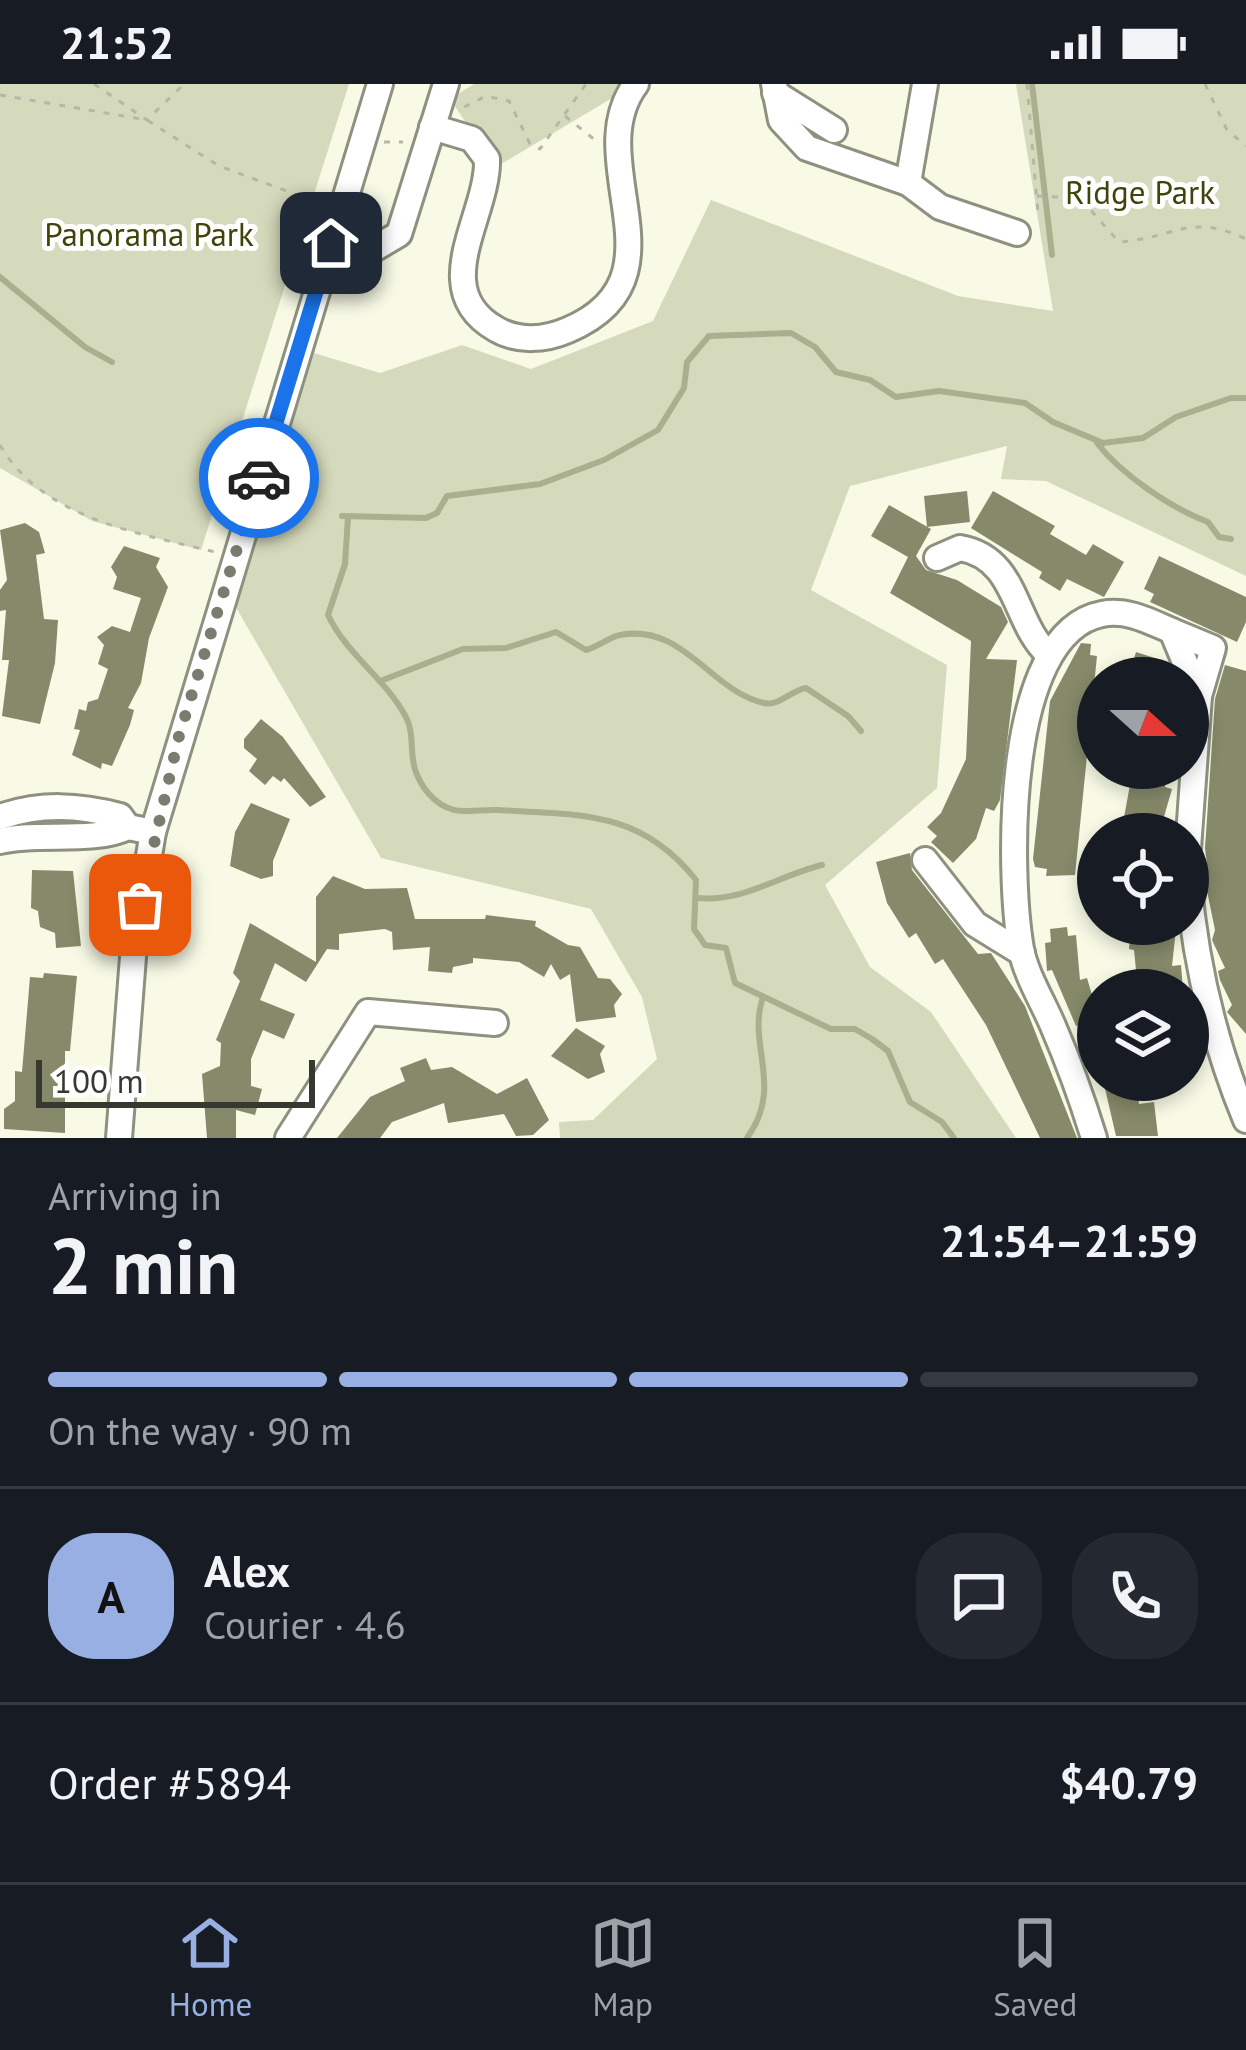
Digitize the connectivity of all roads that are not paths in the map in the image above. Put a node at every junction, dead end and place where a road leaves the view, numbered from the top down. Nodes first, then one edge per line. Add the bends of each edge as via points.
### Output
1 (380, 84) edge
2 (446, 84) edge
3 (636, 84) edge
4 (925, 84) edge
5 (774, 88) edge
6 (834, 130) dead end
7 (424, 134) junction
8 (908, 183) junction
9 (1017, 233) dead end
10 (331, 243) junction
11 (937, 558) dead end
12 (1048, 655) junction
13 (1190, 813) edge
14 (0, 817) edge
15 (141, 830) junction
16 (0, 841) edge
17 (925, 860) dead end
18 (1195, 945) edge
19 (1022, 953) junction
20 (495, 1023) dead end
21 (1246, 1120) edge
22 (119, 1138) edge
23 (288, 1138) edge
24 (1094, 1138) edge

1 - 10 street
2 - 7 street
3 - 7 street via 621,110 617,144 631,239 623,275 604,306 558,334 522,338 483,320 465,288 463,262 487,174 485,153 468,136
4 - 8 street
5 - 6 street
5 - 8 street via 781,120 807,148
7 - 10 street via 394,240 372,250
8 - 9 street via 940,207
10 - 15 street
11 - 12 street via 960,548 992,563
12 - 13 street via 1077,625 1105,614 1172,631 1198,697
12 - 19 street via 1036,683 1012,829
14 - 15 street via 74,806 120,816
15 - 16 street
15 - 22 street
17 - 19 street via 975,924
18 - 21 street via 1222,1062
19 - 24 street
20 - 23 street via 368,1012

